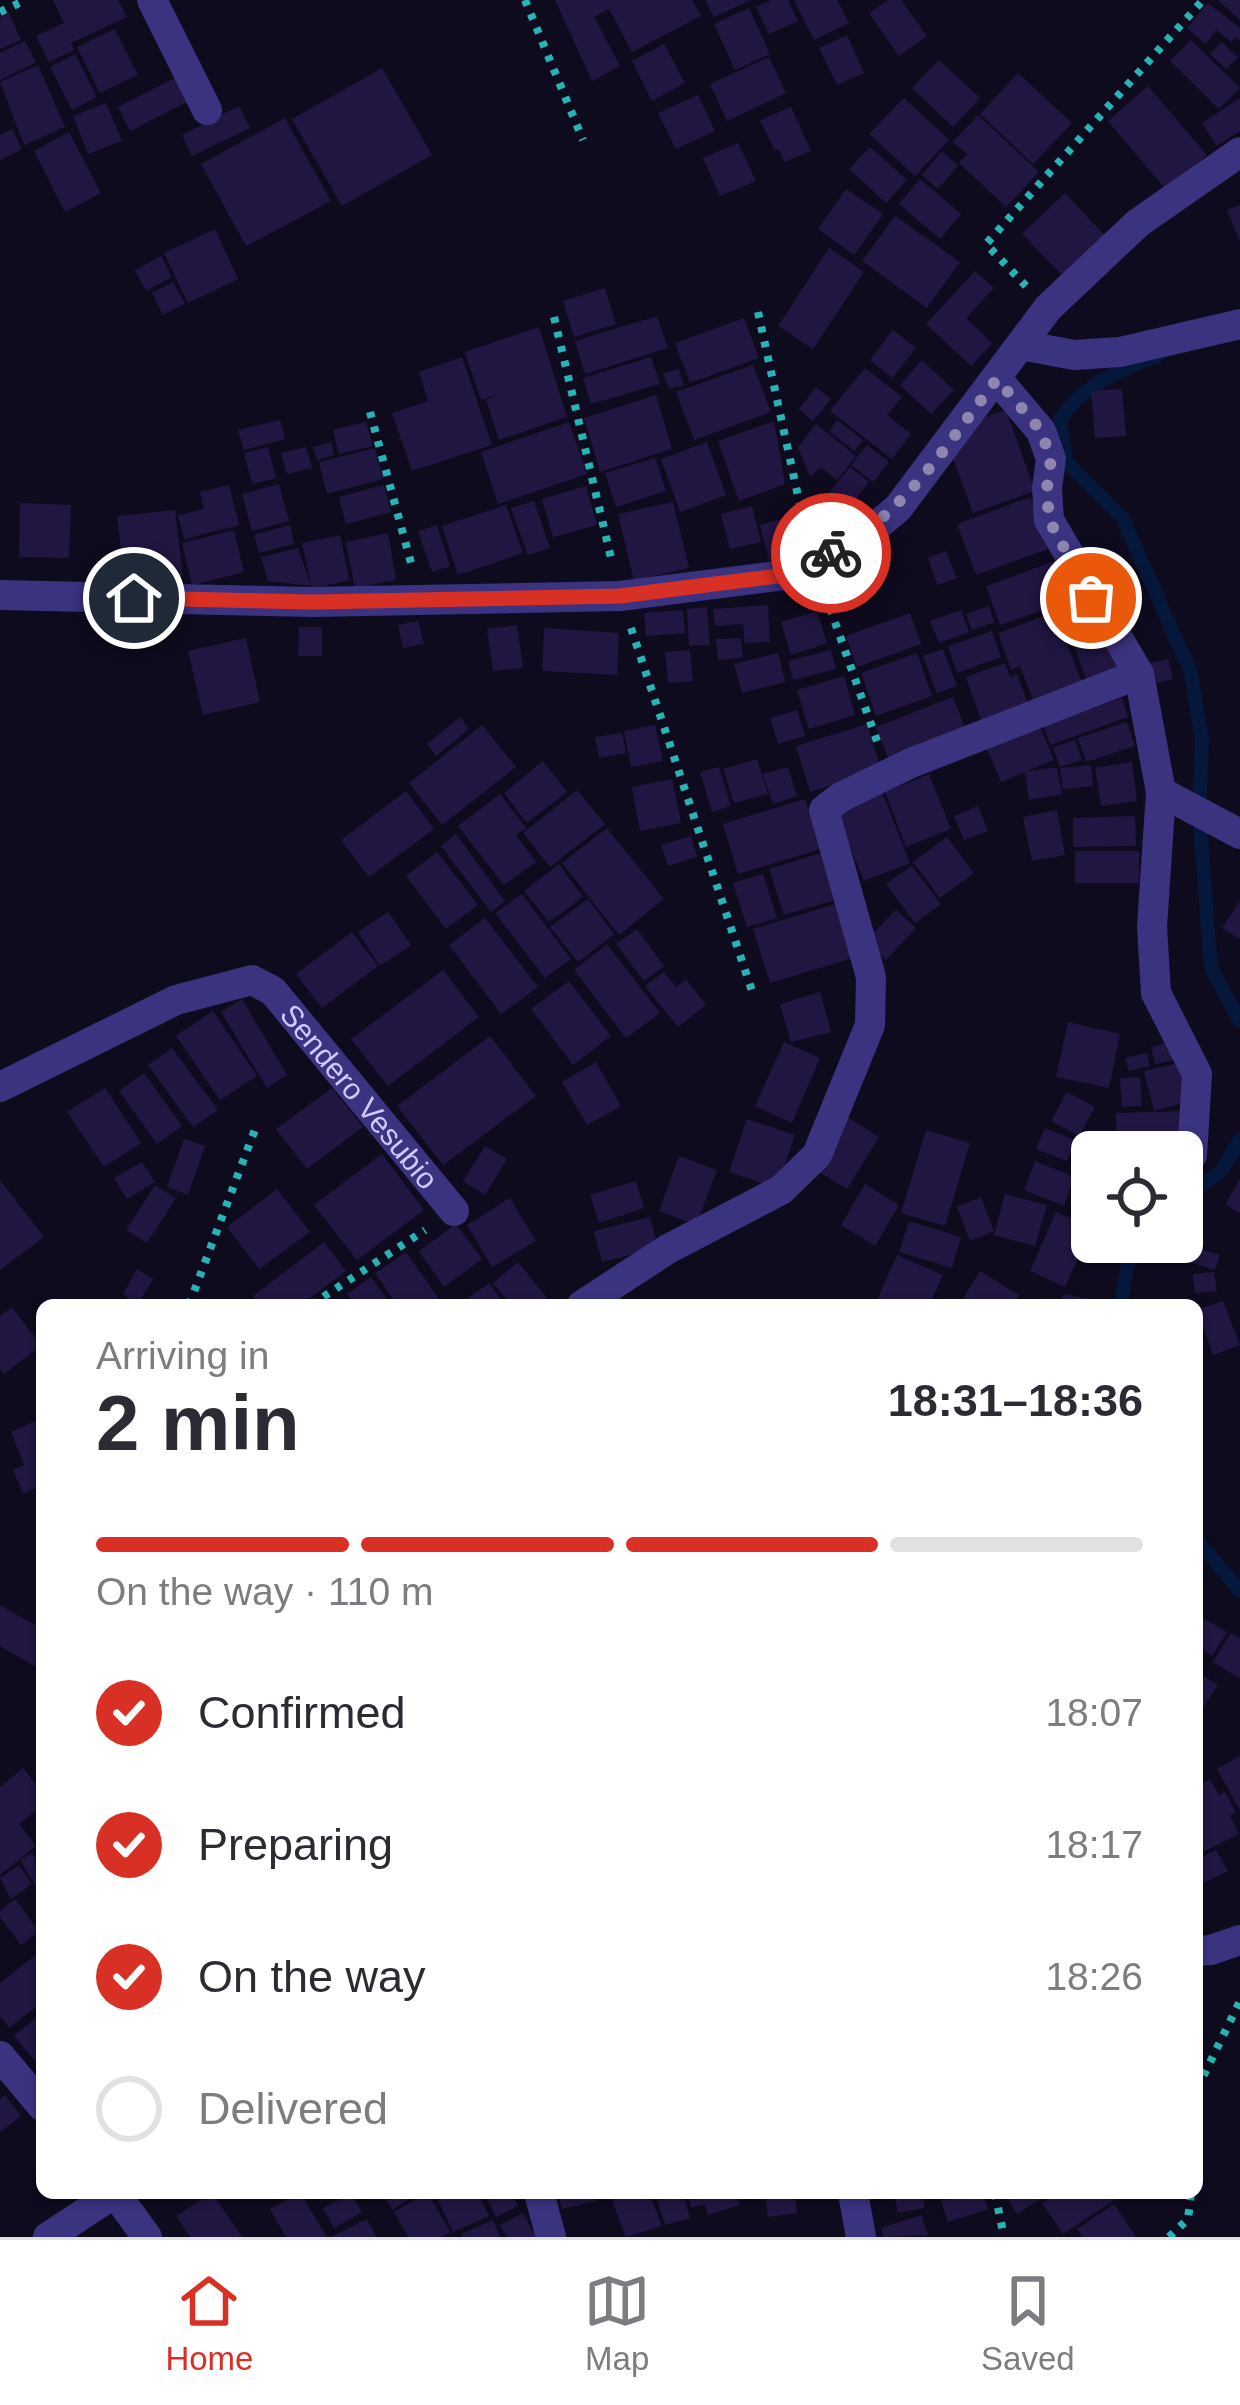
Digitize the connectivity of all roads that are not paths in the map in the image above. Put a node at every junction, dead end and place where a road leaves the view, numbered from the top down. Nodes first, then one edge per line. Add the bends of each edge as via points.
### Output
1 (152, 0) edge
2 (207, 110) dead end
3 (1240, 152) edge
4 (1240, 324) edge
5 (1022, 345) junction
6 (997, 379) junction
7 (0, 595) edge
8 (1139, 674) junction
9 (1161, 792) junction
10 (1240, 834) edge
11 (0, 1087) edge
12 (1193, 1131) edge
13 (454, 1211) road end
14 (591, 1299) edge
15 (1240, 1940) edge
16 (1203, 1951) edge
17 (0, 2056) edge
18 (36, 2099) edge
19 (106, 2199) edge
20 (119, 2199) edge
21 (540, 2199) edge
22 (854, 2199) edge
23 (48, 2237) edge
24 (147, 2237) edge
25 (551, 2237) edge
26 (861, 2237) edge

1 - 2 street
3 - 5 street via 1138,224 1048,308
4 - 5 street via 1120,352 1074,355
5 - 6 street
6 - 7 street via 898,508 793,574 620,596 313,602
6 - 8 street via 1041,431 1051,459 1049,520
8 - 9 street
8 - 14 street via 911,764 824,810 871,977 871,1024 817,1155 781,1190
9 - 10 street
9 - 12 street via 1151,927 1156,993 1197,1074
11 - 13 street, Sendero Vesubio via 176,1000 252,980 273,991
15 - 16 street
17 - 18 street
19 - 23 street
20 - 24 street
21 - 25 street
22 - 26 street

